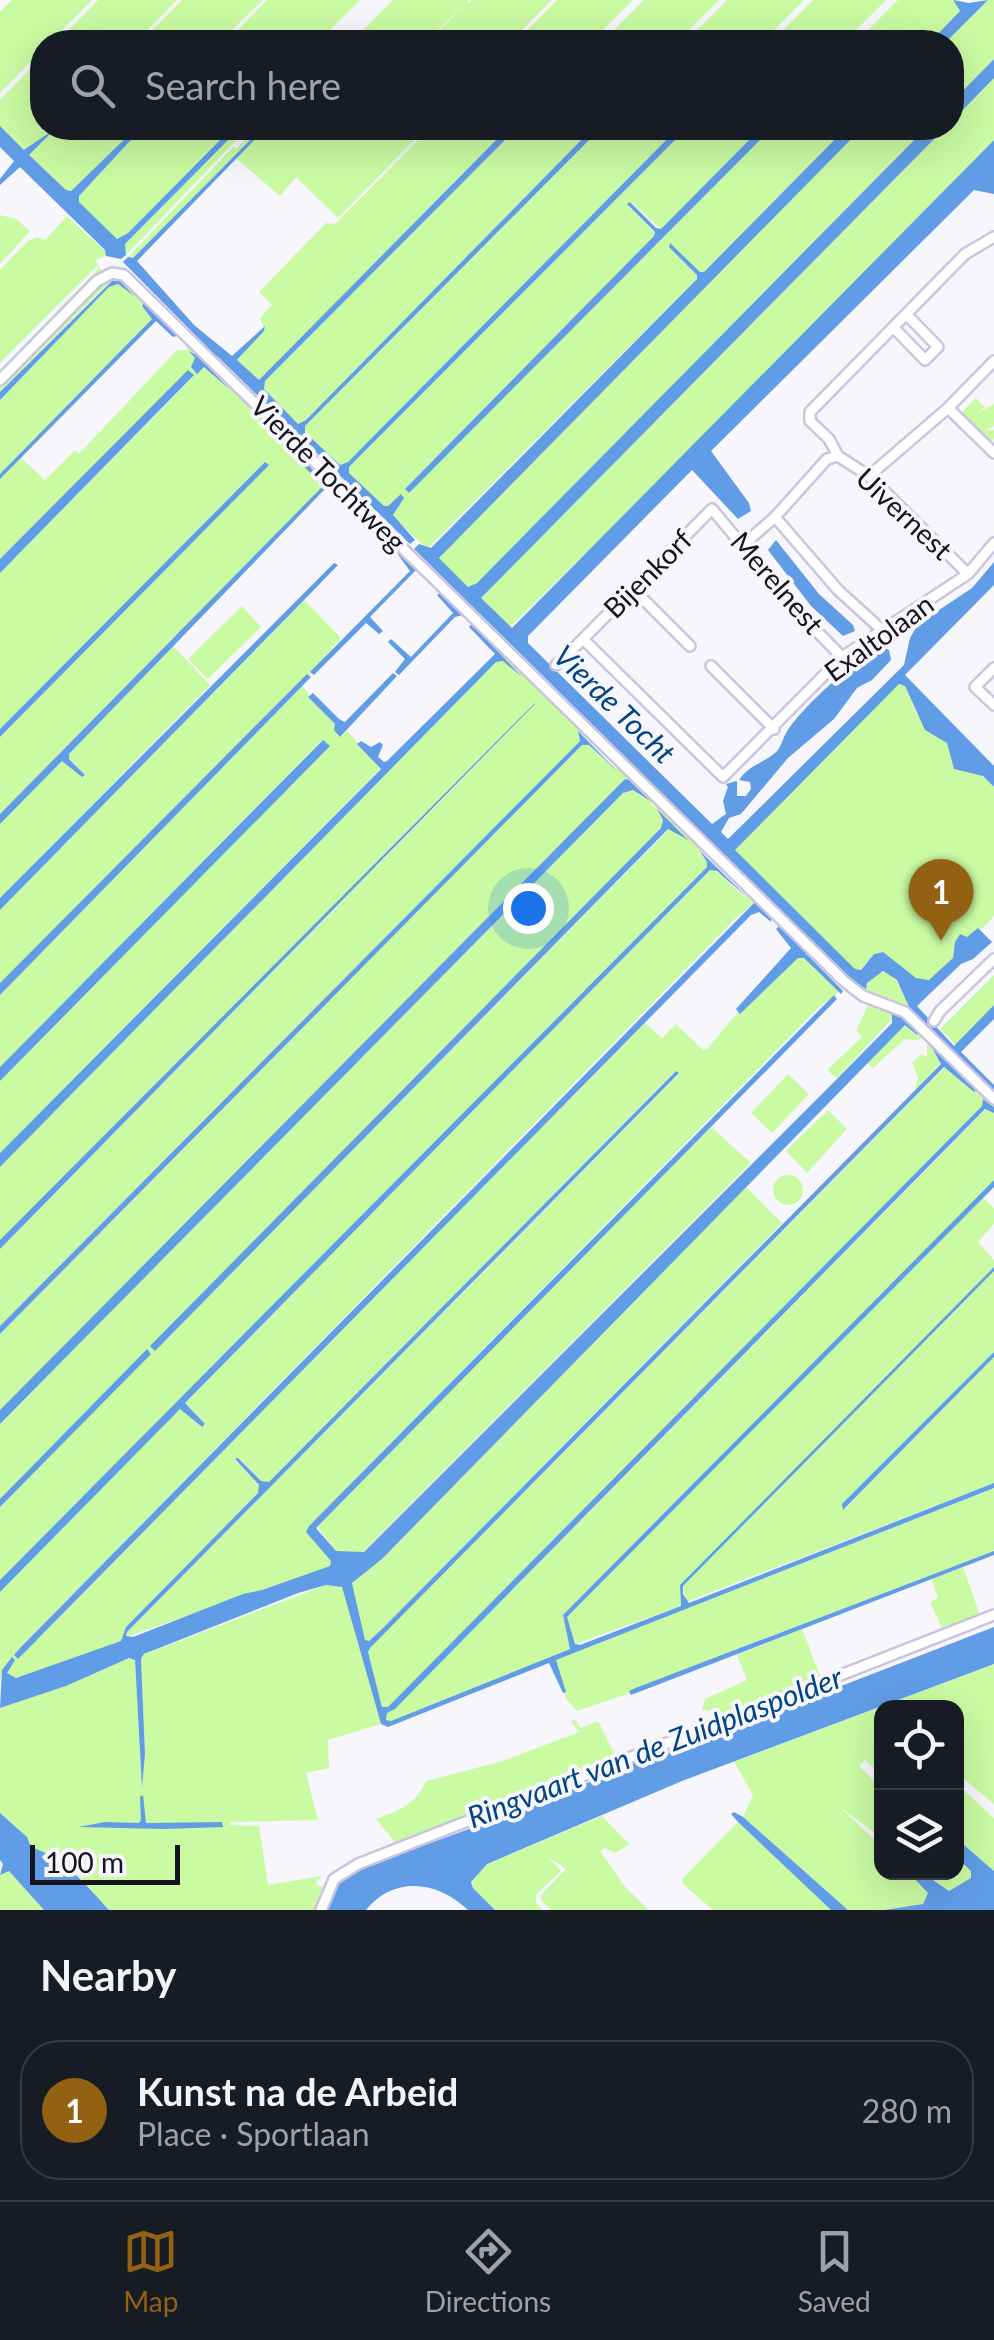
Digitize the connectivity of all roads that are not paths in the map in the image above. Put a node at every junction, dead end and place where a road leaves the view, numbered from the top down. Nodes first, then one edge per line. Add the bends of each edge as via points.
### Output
1 (994, 237) edge
2 (907, 315) junction
3 (894, 328) junction
4 (992, 368) edge
5 (0, 380) edge
6 (948, 408) junction
7 (994, 453) edge
8 (838, 456) junction
9 (869, 476) junction
10 (712, 508) joint
11 (775, 517) junction
12 (994, 544) edge
13 (743, 545) junction
14 (968, 574) junction
15 (633, 588) junction
16 (883, 630) junction
17 (583, 640) junction
18 (690, 646) dead end
19 (842, 657) junction
20 (556, 665) dead end
21 (711, 666) dead end
22 (994, 668) edge
23 (994, 705) edge
24 (774, 729) junction
25 (723, 777) joint
26 (994, 959) edge
27 (934, 1021) dead end
28 (994, 1099) edge
29 (994, 1615) edge
30 (321, 1908) edge

1 - 2 street via 965,254
2 - 3 street
2 - 3 street via 938,347 924,360
3 - 8 street via 810,412
4 - 6 street
5 - 28 street, Vierde Tochtweg via 97,281 112,273 130,280 848,985 906,1012
6 - 7 street
6 - 9 street
8 - 9 street, Uivernest
8 - 11 street via 827,459
9 - 14 street, Uivernest
10 - 13 street, Merelnest
10 - 15 street, Bijenkorf
11 - 13 street
11 - 16 street
12 - 14 street, Exaltolaan
13 - 19 street, Merelnest
14 - 16 street, Exaltolaan
15 - 17 street, Bijenkorf
15 - 18 street
16 - 19 street, Exaltolaan
17 - 20 street, Bijenkorf
17 - 25 street, Bijenkorf
19 - 24 street, Exaltolaan
21 - 24 street
22 - 23 street via 975,687
24 - 25 street, Exaltolaan
26 - 27 street
29 - 30 street via 358,1864 334,1879

